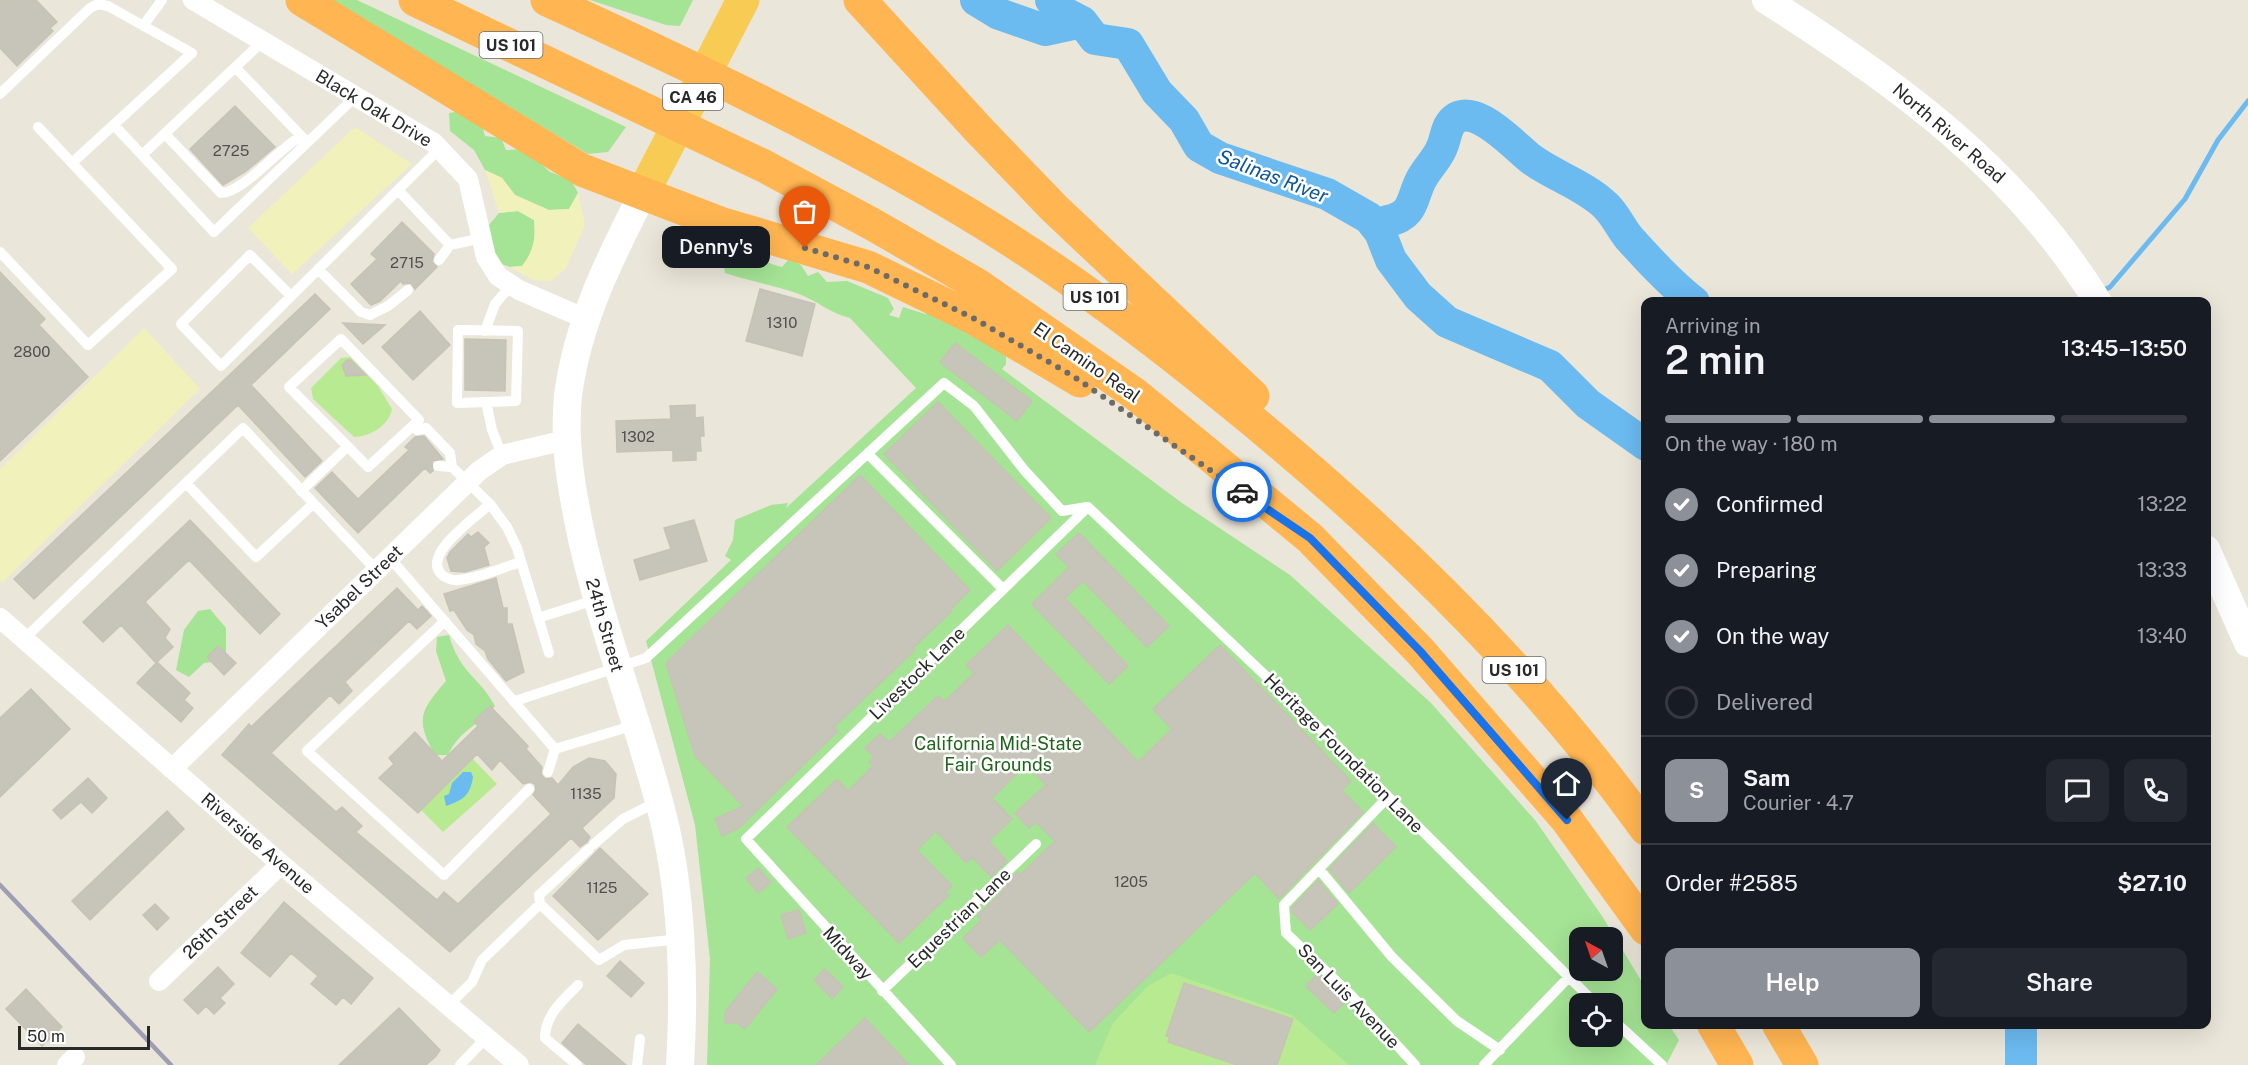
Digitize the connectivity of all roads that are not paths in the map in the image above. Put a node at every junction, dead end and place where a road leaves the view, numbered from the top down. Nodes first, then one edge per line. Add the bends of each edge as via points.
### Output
1 (162, 0) edge
2 (193, 0) edge
3 (302, 0) edge
4 (415, 0) edge
5 (547, 0) edge
6 (743, 0) edge
7 (860, 0) edge
8 (1766, 0) edge
9 (94, 2) edge
10 (143, 26) junction
11 (263, 41) junction
12 (235, 67) junction
13 (0, 94) edge
14 (356, 96) junction
15 (114, 125) junction
16 (38, 127) dead end
17 (165, 134) junction
18 (304, 139) junction
19 (440, 148) junction
20 (142, 155) junction
21 (72, 163) junction
22 (398, 190) junction
23 (643, 193) junction
24 (482, 238) junction
25 (450, 245) junction
26 (0, 252) edge
27 (439, 260) dead end
28 (318, 269) junction
29 (511, 285) junction
30 (408, 290) dead end
31 (291, 296) junction
32 (2095, 297) edge
33 (586, 319) junction
34 (483, 333) junction
35 (482, 398) junction
36 (415, 432) junction
37 (566, 441) junction
38 (347, 447) junction
39 (868, 454) junction
40 (502, 455) junction
41 (438, 466) dead end
42 (452, 467) junction
43 (186, 483) junction
44 (467, 483) junction
45 (301, 491) junction
46 (313, 504) junction
47 (490, 504) junction
48 (1088, 507) junction
49 (1371, 522) junction
50 (1310, 538) junction
51 (2211, 560) edge
52 (521, 562) junction
53 (383, 564) junction
54 (1003, 589) junction
55 (596, 599) junction
56 (0, 618) edge
57 (538, 618) junction
58 (445, 621) junction
59 (24, 639) junction
60 (2248, 643) edge
61 (549, 652) dead end
62 (617, 669) junction
63 (515, 701) junction
64 (635, 725) junction
65 (555, 749) junction
66 (172, 769) junction
67 (548, 772) dead end
68 (529, 789) dead end
69 (1388, 797) junction
70 (659, 801) junction
71 (1641, 824) edge
72 (746, 839) joint
73 (1036, 844) dead end
74 (281, 864) junction
75 (1319, 869) junction
76 (540, 904) junction
77 (1641, 922) edge
78 (680, 939) junction
79 (1569, 978) joint
80 (159, 981) dead end
81 (1572, 981) edge
82 (578, 985) dead end
83 (882, 991) junction
84 (1585, 993) edge
85 (449, 1005) junction
86 (1623, 1029) edge
87 (1716, 1029) edge
88 (1781, 1029) edge
89 (487, 1037) junction
90 (640, 1039) dead end
91 (1500, 1050) junction
92 (460, 1065) edge
93 (519, 1065) edge
94 (577, 1065) edge
95 (637, 1065) edge
96 (680, 1065) edge
97 (951, 1065) edge
98 (1415, 1065) edge
99 (1484, 1065) edge
100 (1662, 1065) edge
101 (1737, 1065) edge
102 (1802, 1065) edge

1 - 10 lane
2 - 11 street, Black Oak Drive
3 - 23 highway via 582,170
4 - 50 highway, El Camino Real / US 101 via 764,166 978,285 1135,394
5 - 49 highway, US 101 via 789,114 966,212 1070,279 1169,352 1305,462
6 - 23 highway, CA 46
7 - 49 highway via 1054,208 1277,419
8 - 32 main road, North River Road via 1907,95 1963,141 2015,191 2071,258
9 - 10 lane
9 - 13 lane
10 - 15 lane via 192,53
11 - 12 lane
11 - 14 street, Black Oak Drive
12 - 17 lane
12 - 18 lane
14 - 18 lane
14 - 19 street, Black Oak Drive
15 - 20 lane
15 - 21 lane
16 - 21 lane
17 - 18 lane via 221,193 241,187 273,155
17 - 20 lane
18 - 20 lane via 214,232
19 - 22 lane
19 - 24 street, Black Oak Drive via 468,179
21 - 26 lane via 172,269 88,345
22 - 25 lane
22 - 28 lane
23 - 33 main road, 24th Street via 606,265
23 - 50 highway via 720,223 868,267 975,319 1073,376
24 - 25 lane
24 - 29 street, Black Oak Drive via 486,257 498,276
25 - 27 lane
28 - 30 lane via 361,312 370,315
28 - 31 lane
29 - 33 street, Black Oak Drive
29 - 34 lane via 495,304
31 - 31 lane via 250,255 181,324 221,366
33 - 37 main road, 24th Street via 568,396
34 - 35 lane via 458,330 457,403
34 - 35 lane via 518,331 516,401
35 - 40 lane
36 - 38 lane via 368,468
36 - 38 lane via 419,420 341,339 289,387
36 - 42 lane via 426,428 450,453
37 - 40 street, Ysabel Street
37 - 55 main road, 24th Street via 576,510
38 - 45 lane
39 - 48 lane via 944,383 974,406 1062,511
39 - 54 lane
39 - 62 lane via 646,658
40 - 44 street, Ysabel Street
41 - 42 lane
42 - 44 lane
43 - 45 lane via 243,428
43 - 46 lane via 256,558
43 - 59 lane
44 - 47 lane
44 - 53 street, Ysabel Street
45 - 46 lane
46 - 53 lane
47 - 52 lane via 507,527
47 - 52 lane via 440,550 438,570 442,576 457,581
48 - 54 lane, Livestock Lane
48 - 69 lane, Heritage Foundation Lane
49 - 71 highway, US 101 via 1548,707
50 - 77 highway, El Camino Real / US 101 via 1488,727 1567,820
51 - 60 main road
52 - 57 lane
53 - 58 lane
53 - 66 street, Ysabel Street
54 - 72 lane, Livestock Lane
55 - 57 lane
55 - 62 main road, 24th Street
56 - 59 street, Riverside Avenue
57 - 61 lane
58 - 63 lane
58 - 68 lane via 307,751 444,875
59 - 66 street, Riverside Avenue
62 - 63 lane
62 - 64 main road, 24th Street
63 - 65 lane
64 - 65 lane
64 - 70 main road, 24th Street
65 - 67 lane
66 - 74 street, Riverside Avenue
69 - 75 lane, San Luis Avenue
69 - 79 lane, Heritage Foundation Lane
70 - 76 lane via 623,819 591,846 539,895
70 - 78 main road, 24th Street via 669,846
72 - 83 lane, Midway
73 - 83 lane, Equestrian Lane
74 - 80 street, 26th Street
74 - 85 street, Riverside Avenue
75 - 91 lane via 1392,957 1457,1021
75 - 98 lane, San Luis Avenue via 1284,905 1286,933 1350,994
76 - 78 lane via 599,960 624,945
76 - 85 lane via 482,960 472,982
78 - 96 main road, 24th Street
79 - 91 lane
81 - 84 lane, Heritage Foundation Lane
82 - 94 lane via 545,1026 545,1038
83 - 97 lane, Midway
85 - 89 street, Riverside Avenue
86 - 100 lane
87 - 101 highway
88 - 102 highway
89 - 92 lane
89 - 93 street, Riverside Avenue
90 - 95 lane
91 - 99 lane

